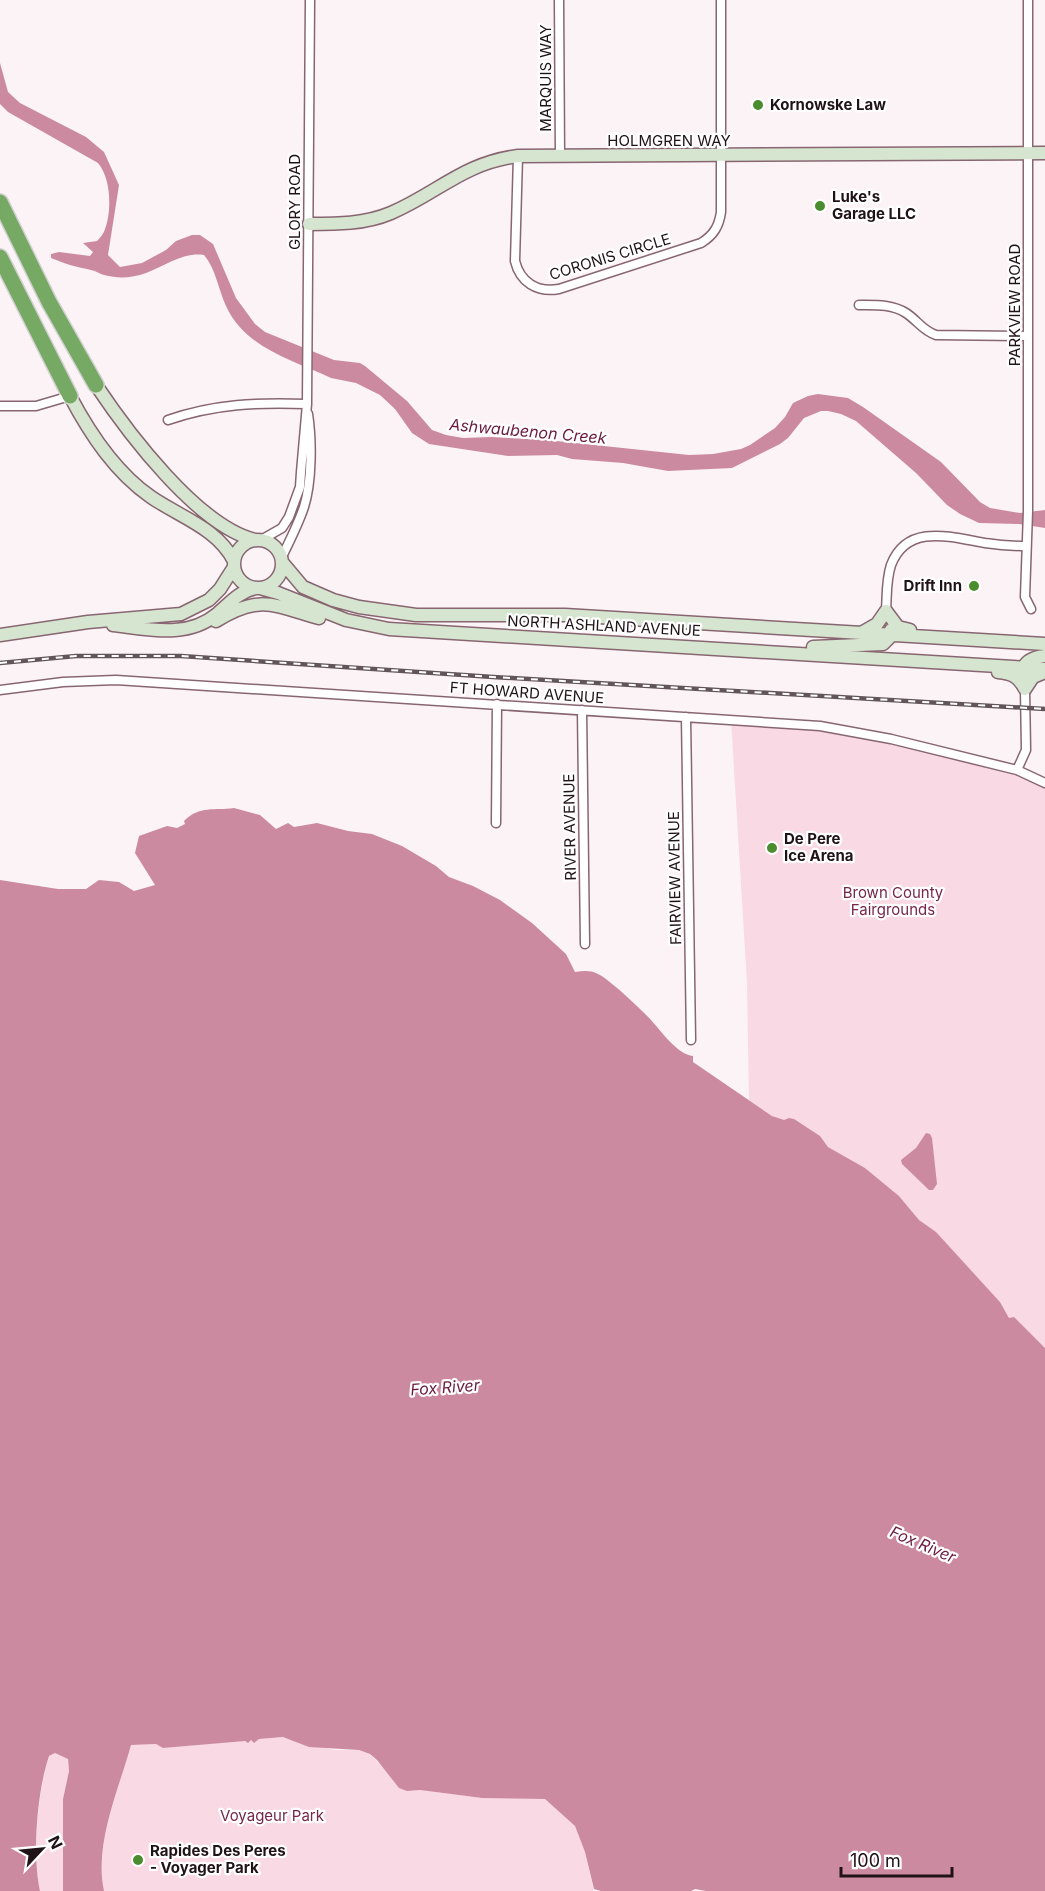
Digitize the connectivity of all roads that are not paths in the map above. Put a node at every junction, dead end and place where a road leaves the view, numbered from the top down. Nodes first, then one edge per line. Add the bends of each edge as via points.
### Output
1 (310, 0) edge
2 (560, 0) edge
3 (721, 0) edge
4 (1028, 0) edge
5 (1028, 152) junction
6 (1045, 153) edge
7 (518, 156) junction
8 (560, 156) junction
9 (721, 156) junction
10 (0, 202) edge
11 (309, 224) junction
12 (0, 257) edge
13 (859, 305) dead end
14 (1028, 336) junction
15 (96, 385) joint
16 (70, 396) junction
17 (307, 404) junction
18 (0, 406) edge
19 (168, 420) dead end
20 (258, 540) junction
21 (1026, 546) junction
22 (282, 560) junction
23 (234, 564) junction
24 (258, 588) junction
25 (1031, 609) dead end
26 (888, 615) junction
27 (346, 620) junction
28 (88, 622) junction
29 (192, 628) junction
30 (863, 632) junction
31 (891, 634) junction
32 (0, 635) edge
33 (1045, 638) edge
34 (1045, 644) edge
35 (773, 652) junction
36 (1045, 656) edge
37 (846, 657) junction
38 (1023, 668) junction
39 (1045, 671) edge
40 (1023, 685) junction
41 (0, 690) edge
42 (497, 704) junction
43 (582, 710) junction
44 (686, 717) junction
45 (1017, 770) junction
46 (1045, 783) edge
47 (495, 823) dead end
48 (585, 944) dead end
49 (691, 1040) dead end

1 - 11 street, GLORY ROAD
2 - 8 street, MARQUIS WAY
3 - 9 street, CORONIS CIRCLE
4 - 5 street, PARKVIEW ROAD
5 - 6 main road, HOLMGREN WAY
5 - 9 main road, HOLMGREN WAY
5 - 14 street, PARKVIEW ROAD
7 - 8 main road, HOLMGREN WAY
7 - 9 street, CORONIS CIRCLE via 515,261 520,275 529,284 552,291 708,239 720,219
7 - 11 main road, HOLMGREN WAY via 468,169 404,207 377,218 344,224
8 - 9 main road, HOLMGREN WAY
10 - 15 highway via 54,313
11 - 17 street, GLORY ROAD
12 - 16 highway
13 - 14 street via 897,308 936,335
14 - 21 street, PARKVIEW ROAD
15 - 20 main road via 131,435 177,485 216,520 240,536
16 - 18 street via 36,406
16 - 23 main road via 96,441 121,471 150,496 215,536
17 - 19 street via 264,402 196,410
17 - 20 street, GLORY ROAD via 300,487 282,528
17 - 22 street, GLORY ROAD via 307,496
20 - 22 main road via 273,545
20 - 23 main road via 241,547
21 - 25 street, PARKVIEW ROAD via 1025,597
21 - 26 street via 940,535 918,538 902,549 891,565
22 - 24 main road via 279,577
22 - 30 main road, NORTH ASHLAND AVENUE via 303,586 316,594 386,612 565,615
23 - 24 main road via 241,581
23 - 28 main road via 209,600 181,614
24 - 27 main road
24 - 29 main road via 241,593 217,614
26 - 30 main road
26 - 31 main road
26 - 33 main road via 905,630
27 - 29 main road, NORTH ASHLAND AVENUE via 335,622 291,608 258,604 199,629
27 - 35 main road, NORTH ASHLAND AVENUE via 406,630
28 - 29 main road via 167,630
28 - 32 main road
30 - 31 main road, NORTH ASHLAND AVENUE
31 - 34 main road, NORTH ASHLAND AVENUE
31 - 35 main road via 887,642 874,646
35 - 37 main road, NORTH ASHLAND AVENUE
36 - 38 main road via 1031,659
37 - 38 main road, NORTH ASHLAND AVENUE
37 - 40 main road via 849,663 1004,672
38 - 39 main road, NORTH ASHLAND AVENUE
38 - 40 main road
39 - 40 main road
40 - 45 street via 1026,750
41 - 42 street, FT HOWARD AVENUE via 63,681 116,680
42 - 43 street, FT HOWARD AVENUE
42 - 47 street
43 - 44 street, FT HOWARD AVENUE
43 - 48 street, RIVER AVENUE
44 - 45 street, FT HOWARD AVENUE via 820,726
44 - 49 street, FAIRVIEW AVENUE
45 - 46 street, FT HOWARD AVENUE

